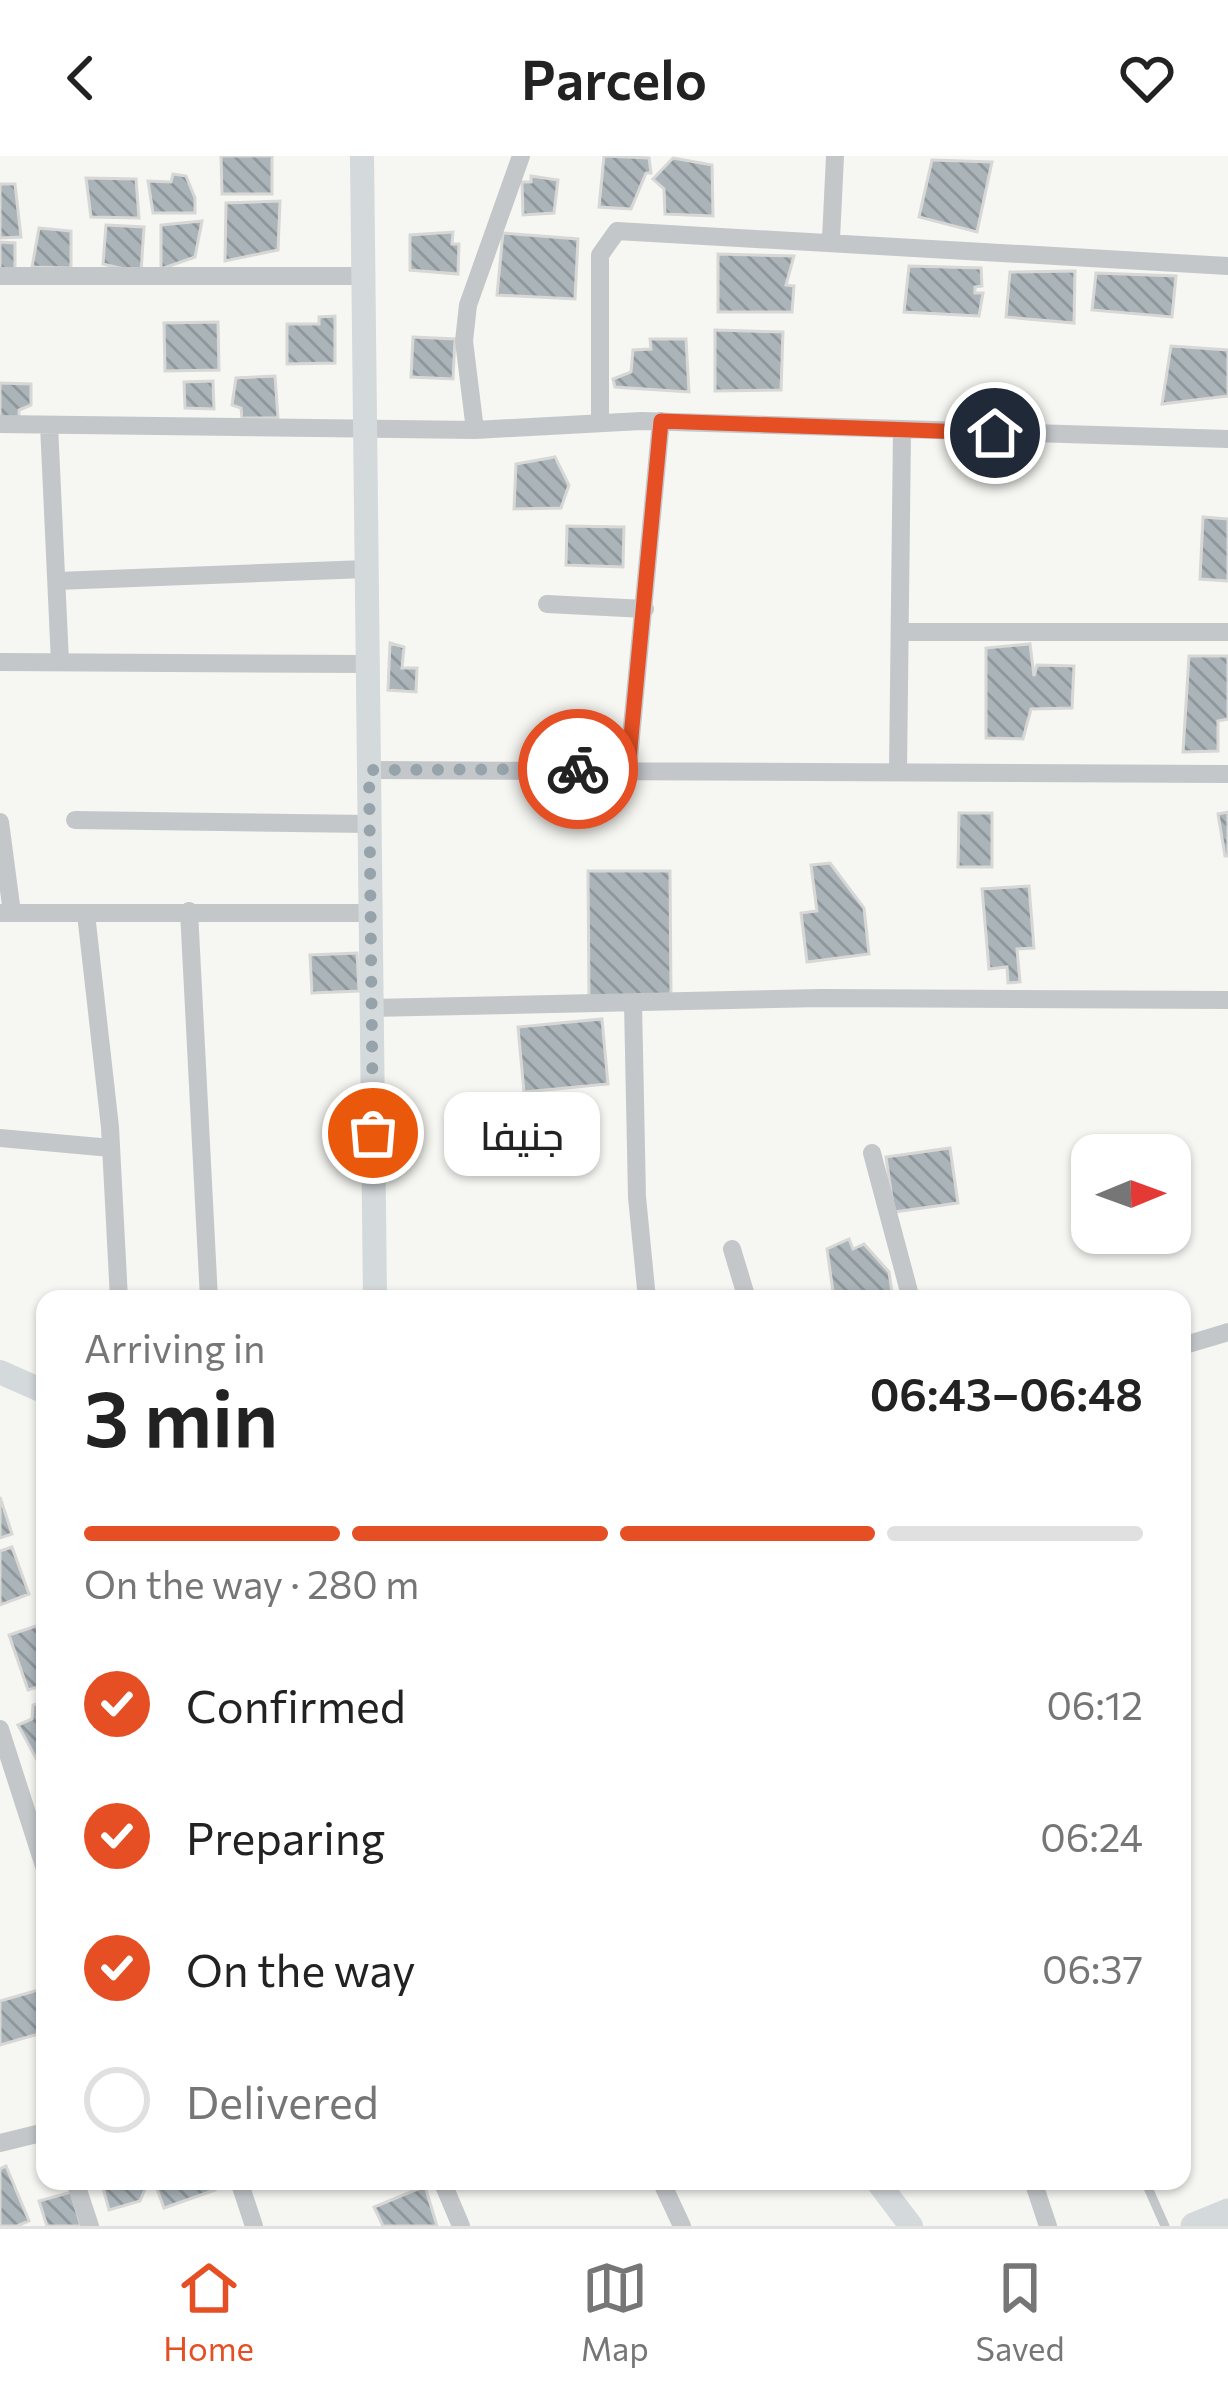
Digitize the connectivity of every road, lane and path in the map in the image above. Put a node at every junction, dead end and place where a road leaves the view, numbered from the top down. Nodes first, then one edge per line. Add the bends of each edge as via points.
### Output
1 (362, 156) edge
2 (520, 156) edge
3 (836, 156) edge
4 (831, 239) junction
5 (1228, 266) edge
6 (0, 276) edge
7 (363, 276) junction
8 (600, 421) junction
9 (661, 421) junction
10 (0, 424) edge
11 (49, 425) junction
12 (365, 427) junction
13 (476, 430) junction
14 (902, 431) junction
15 (1228, 439) edge
16 (366, 569) junction
17 (57, 581) junction
18 (547, 604) dead end
19 (645, 609) junction
20 (902, 632) junction
21 (1228, 632) edge
22 (0, 662) edge
23 (60, 662) junction
24 (368, 664) junction
25 (628, 769) junction
26 (369, 770) junction
27 (898, 771) junction
28 (1228, 774) edge
29 (75, 820) dead end
30 (0, 822) edge
31 (369, 824) junction
32 (189, 910) junction
33 (370, 913) junction
34 (6, 914) edge
35 (86, 914) junction
36 (1228, 1000) edge
37 (633, 1004) junction
38 (371, 1009) junction
39 (0, 1138) edge
40 (111, 1148) junction
41 (872, 1153) dead end
42 (732, 1249) dead end
43 (119, 1290) edge
44 (209, 1290) edge
45 (375, 1290) edge
46 (646, 1290) edge
47 (744, 1290) edge
48 (909, 1290) edge
49 (1228, 1332) edge
50 (1191, 1343) edge
51 (0, 1372) edge
52 (36, 1388) edge
53 (1, 1733) edge
54 (36, 1841) edge
55 (36, 2134) edge
56 (0, 2144) edge
57 (78, 2190) edge
58 (242, 2190) edge
59 (446, 2190) edge
60 (665, 2190) edge
61 (885, 2190) edge
62 (1036, 2190) edge
63 (1149, 2190) edge
64 (1228, 2212) edge
65 (90, 2226) edge
66 (254, 2226) edge
67 (461, 2226) edge
68 (682, 2226) edge
69 (911, 2226) edge
70 (1048, 2226) edge
71 (1165, 2226) edge
72 (1194, 2226) edge

1 - 7 street
2 - 13 street via 468,305 464,341
3 - 4 street
4 - 5 street
4 - 8 street via 612,233 599,267
6 - 7 street
7 - 12 street
8 - 9 street
8 - 13 street
9 - 14 street
9 - 19 street
10 - 11 street
11 - 12 street
11 - 17 street
12 - 13 street
12 - 16 street
14 - 15 street
14 - 20 street
16 - 17 street
16 - 24 street
17 - 23 street
18 - 19 street
19 - 25 street
20 - 21 street
20 - 27 street
22 - 23 street
23 - 24 street
24 - 26 street
25 - 26 street
25 - 27 street
26 - 31 street
27 - 28 street
29 - 31 street
30 - 34 street
31 - 33 street
32 - 33 street
32 - 35 street
32 - 44 street
33 - 38 street
34 - 35 street
35 - 40 street
36 - 37 street
37 - 38 street
37 - 46 street
38 - 45 street
39 - 40 street
40 - 43 street
41 - 48 street
42 - 47 street
49 - 50 street
51 - 52 street
53 - 54 street
55 - 56 street
57 - 65 street
58 - 66 street
59 - 67 street
60 - 68 street
61 - 69 street
62 - 70 street
63 - 71 lane
64 - 72 main road

